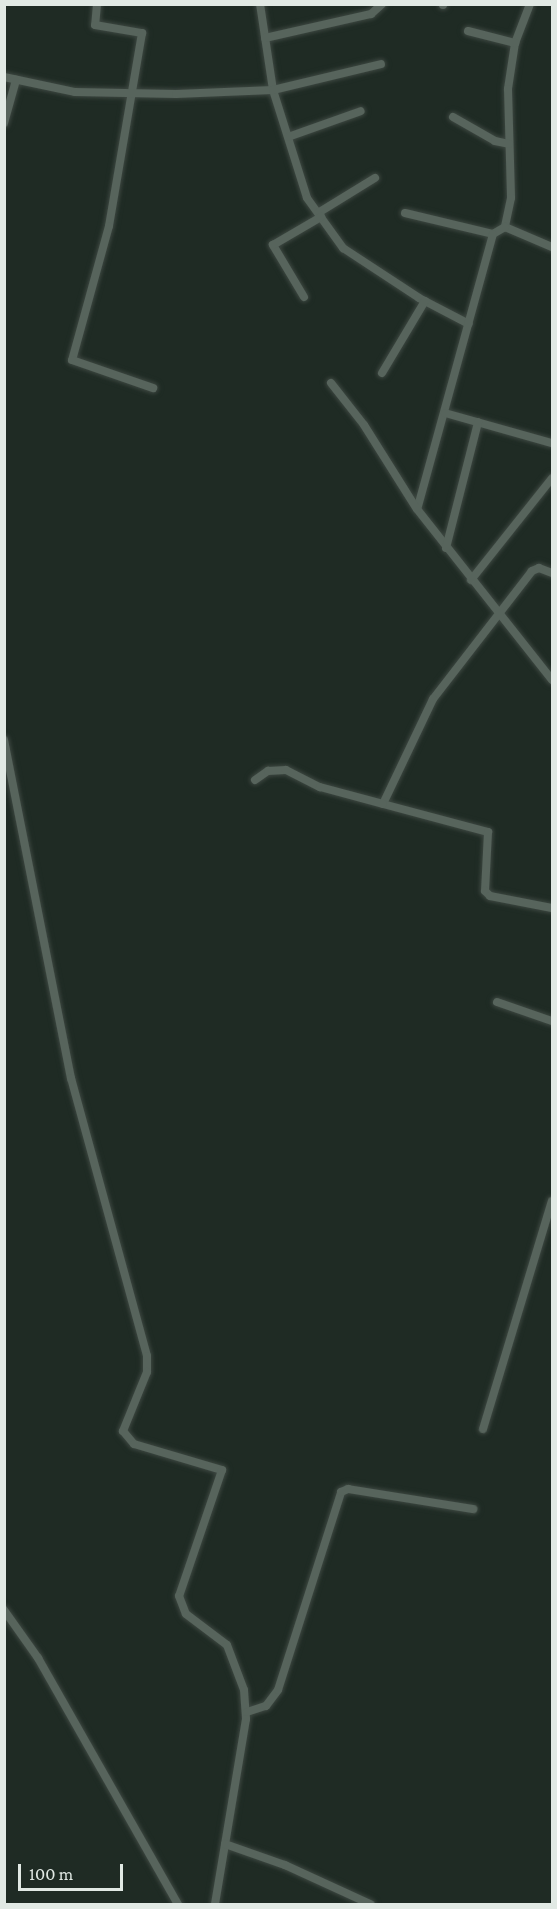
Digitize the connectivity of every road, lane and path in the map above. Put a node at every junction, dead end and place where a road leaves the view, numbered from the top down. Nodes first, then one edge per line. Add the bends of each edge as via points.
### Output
1 (97, 4) edge
2 (260, 4) edge
3 (382, 4) edge
4 (530, 4) edge
5 (468, 31) dead end
6 (265, 38) junction
7 (515, 44) junction
8 (381, 64) dead end
9 (4, 77) edge
10 (16, 80) junction
11 (273, 90) junction
12 (131, 95) junction
13 (361, 111) dead end
14 (453, 117) dead end
15 (4, 123) edge
16 (288, 137) junction
17 (509, 144) junction
18 (375, 178) dead end
19 (405, 213) dead end
20 (320, 215) junction
21 (505, 227) junction
22 (493, 234) junction
23 (552, 247) edge
24 (304, 297) dead end
25 (425, 301) junction
26 (469, 324) junction
27 (382, 373) dead end
28 (331, 383) dead end
29 (153, 388) dead end
30 (445, 413) junction
31 (478, 422) junction
32 (552, 443) edge
33 (552, 478) edge
34 (417, 509) junction
35 (446, 548) junction
36 (552, 573) edge
37 (471, 580) junction
38 (496, 613) junction
39 (552, 680) edge
40 (4, 740) edge
41 (255, 780) dead end
42 (383, 804) junction
43 (552, 908) edge
44 (497, 1002) dead end
45 (552, 1021) edge
46 (552, 1201) edge
47 (483, 1429) dead end
48 (473, 1509) dead end
49 (4, 1610) edge
50 (246, 1712) junction
51 (225, 1844) junction
52 (178, 1905) edge
53 (215, 1905) edge
54 (370, 1905) edge

1 - 12 street via 95,25 142,33
2 - 6 street
3 - 6 street via 371,14
4 - 7 street
5 - 7 street
6 - 11 street
7 - 17 street via 508,89
8 - 11 street
9 - 10 street
10 - 12 street via 75,92
10 - 15 street
11 - 12 street
11 - 16 street
12 - 29 street via 109,226 72,360
13 - 16 street
14 - 17 street via 495,141
16 - 20 street via 307,198
17 - 21 street via 511,198
18 - 20 street
19 - 22 street
20 - 24 street via 273,245
20 - 25 street via 343,248
21 - 22 street
21 - 23 street
22 - 26 street
25 - 26 street
25 - 27 street
26 - 30 street
28 - 34 street
30 - 31 street
30 - 34 street
31 - 32 street
31 - 35 street
33 - 37 street
34 - 35 street
35 - 37 street
36 - 38 street via 539,568 532,571
37 - 38 street
38 - 39 street
38 - 42 street via 433,699
40 - 50 street via 71,1078 147,1356 147,1372 123,1431 134,1444 222,1470 179,1596 186,1614 229,1648 244,1690
41 - 42 street via 268,771 285,770 320,787
42 - 43 street via 488,832 484,891 490,896
44 - 45 street
46 - 47 street
48 - 50 street via 348,1489 341,1492 278,1690 266,1706
49 - 52 street via 38,1658
50 - 51 street
51 - 53 street
51 - 54 street via 285,1865

